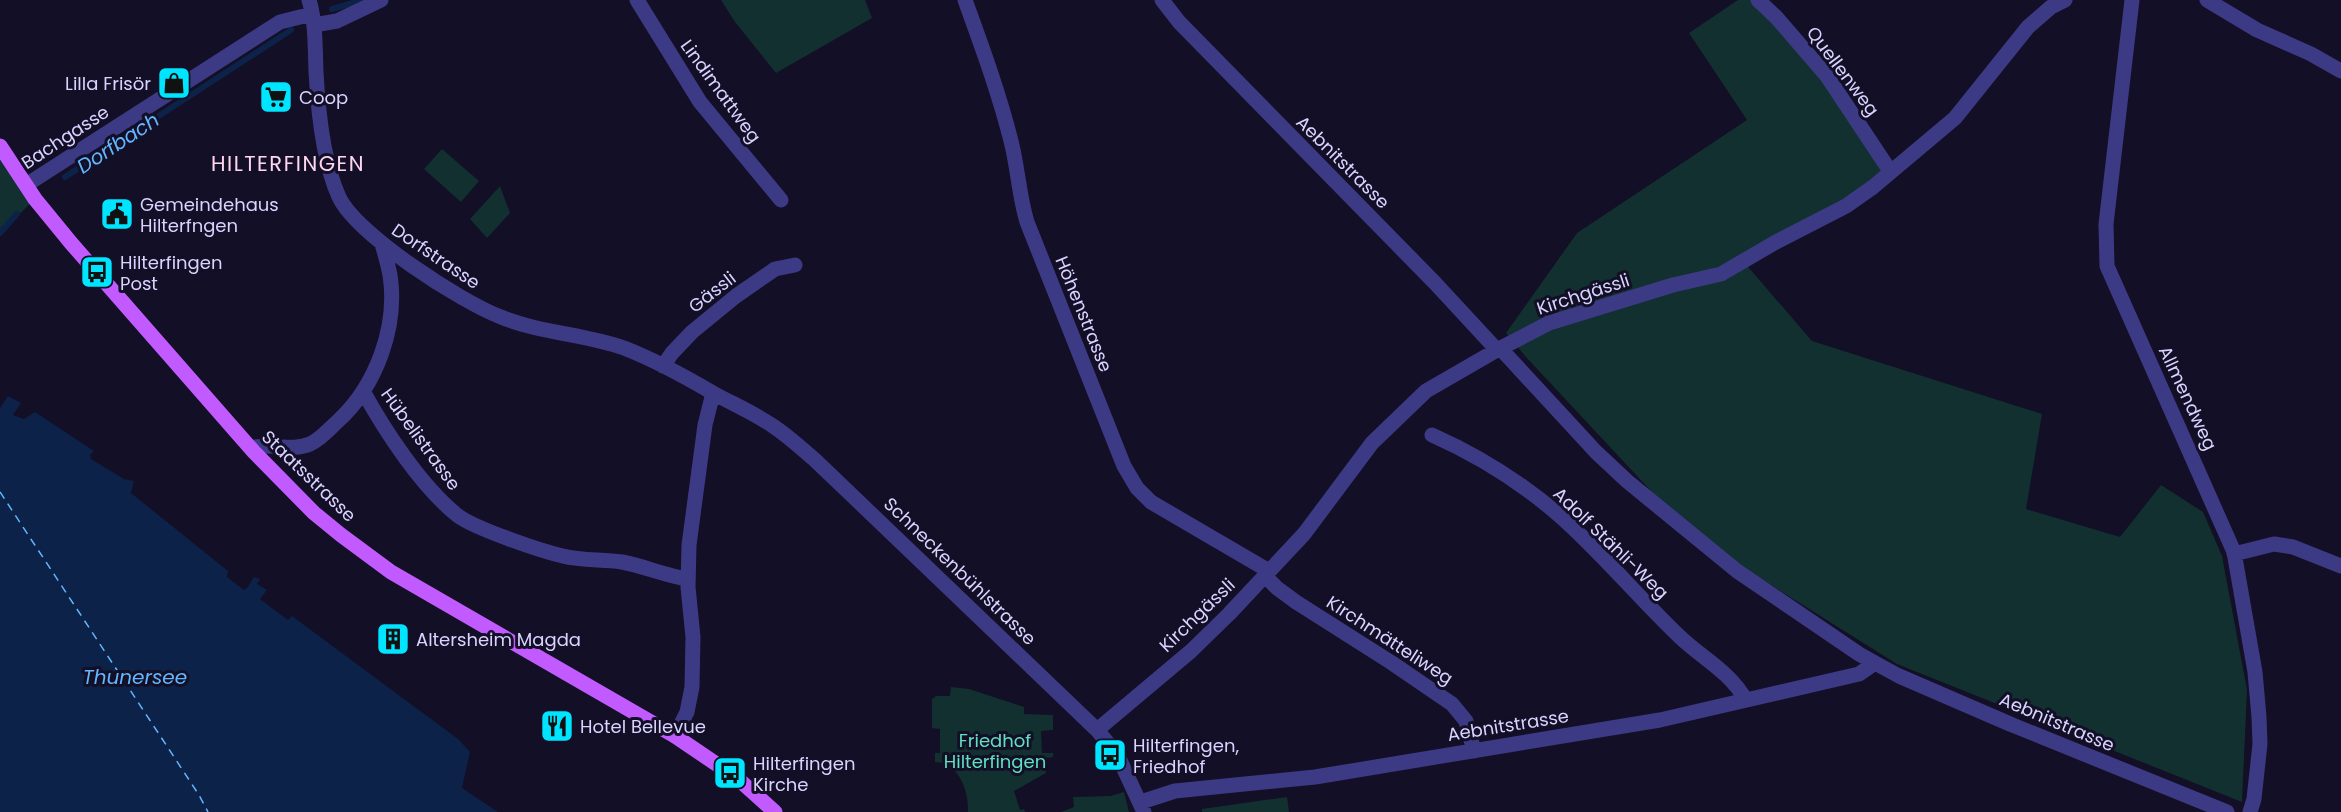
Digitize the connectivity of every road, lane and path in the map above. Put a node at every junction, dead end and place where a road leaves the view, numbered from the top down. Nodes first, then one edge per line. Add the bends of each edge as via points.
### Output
1 (381, 0) edge
2 (637, 0) edge
3 (966, 0) edge
4 (1758, 0) edge
5 (2065, 0) edge
6 (2132, 0) edge
7 (2207, 0) edge
8 (1164, 1) edge
9 (312, 13) edge
10 (2341, 71) edge
11 (0, 146) edge
12 (1890, 171) junction
13 (26, 185) junction
14 (781, 200) dead end
15 (382, 244) junction
16 (795, 265) dead end
17 (1498, 349) junction
18 (663, 366) junction
19 (363, 392) junction
20 (713, 393) junction
21 (1432, 435) dead end
22 (251, 448) junction
23 (2234, 554) junction
24 (2341, 566) edge
25 (1267, 573) junction
26 (688, 579) junction
27 (1875, 663) junction
28 (1745, 699) junction
29 (1097, 730) junction
30 (675, 736) junction
31 (1474, 750) junction
32 (1142, 807) edge
33 (775, 812) edge
34 (2227, 812) edge
35 (2250, 812) edge

1 - 9 street, Bachgasse via 337,21
2 - 14 street, Lindimattweg via 700,102
3 - 25 street, Höhenstrasse via 1000,97 1027,222 1124,466 1151,502
4 - 12 street, Quellenweg via 1827,76
5 - 12 street, Kirchgässli via 2028,27 1955,118
6 - 23 street, Allmendweg via 2106,224 2107,266
7 - 10 street via 2257,30
8 - 17 street, Aebnitstrasse via 1179,22
9 - 13 street, Bachgasse via 280,22
9 - 15 street, Dorfstrasse via 319,98 333,182 344,206
11 - 13 main road, Staatsstrasse
12 - 17 street, Kirchgässli via 1846,206 1721,274 1568,316
13 - 22 main road, Staatsstrasse via 77,251
15 - 18 street, Dorfstrasse via 453,293 501,318 624,348
15 - 19 street, Hübelistrasse via 390,276 390,315 379,359
16 - 18 street, Gässli via 775,269 736,296 692,332
17 - 25 street, Kirchgässli via 1426,392 1393,421 1358,459 1304,534
17 - 27 street, Aebnitstrasse via 1635,488 1737,571
18 - 20 street, Dorfstrasse
19 - 22 street, Hübelistrasse via 352,408 310,444 263,444
19 - 26 street, Hübelistrasse via 423,480 458,516 563,556 631,564
20 - 26 street via 705,425
20 - 29 street, Schneckenbühlstrasse via 772,425 815,460
21 - 28 street, Adolf Stähli-Weg via 1496,470 1560,516 1681,639 1732,679
22 - 30 main road, Staatsstrasse via 314,513 392,572
23 - 24 street via 2274,544 2293,547
23 - 35 street, Allmendweg via 2259,717 2259,754
25 - 29 street, Kirchgässli via 1191,651
25 - 31 street, Kirchmätteliweg via 1277,588 1296,603 1452,704 1466,721
26 - 30 street via 693,675 687,712
27 - 28 street, Aebnitstrasse via 1860,674
27 - 34 street, Aebnitstrasse via 2020,728
28 - 31 street, Aebnitstrasse via 1660,720
29 - 32 street, Schneckenbühlstrasse via 1117,754
30 - 33 main road, Staatsstrasse via 737,778
31 - 32 street, Aebnitstrasse via 1315,777 1175,791

